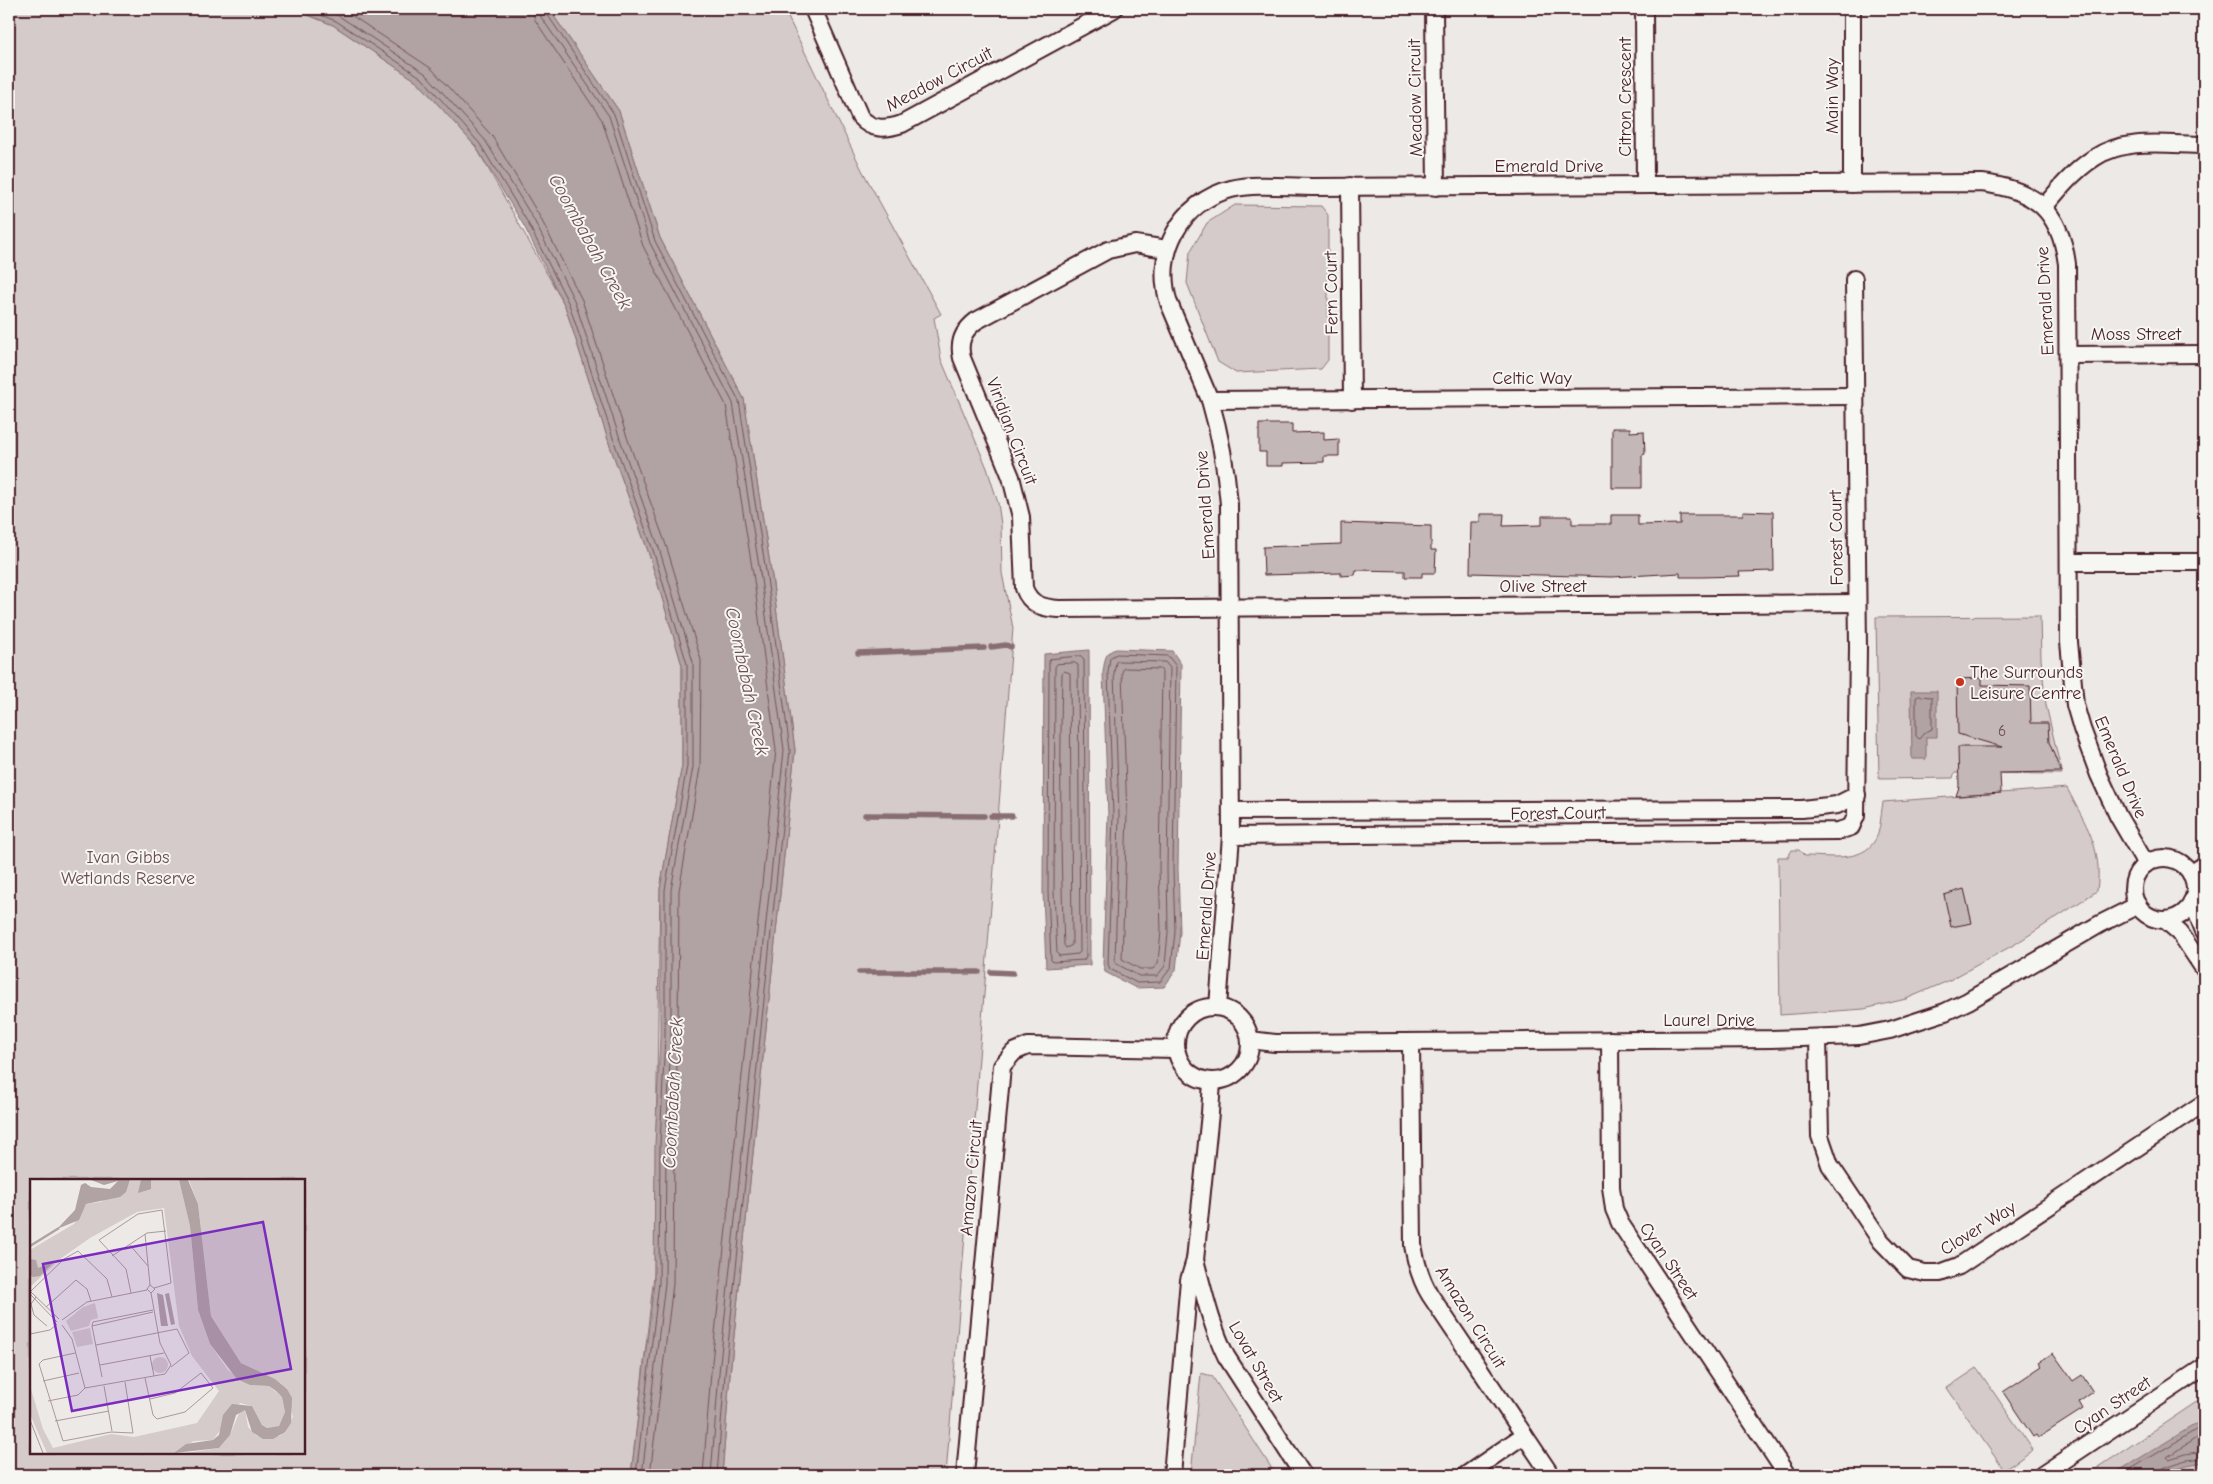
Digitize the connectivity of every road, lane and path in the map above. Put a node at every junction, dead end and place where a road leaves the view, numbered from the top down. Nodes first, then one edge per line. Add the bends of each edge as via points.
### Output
1 (813, 9) edge
2 (1114, 9) edge
3 (1434, 9) edge
4 (1644, 9) edge
5 (1852, 9) edge
6 (2204, 145) edge
7 (1852, 184) junction
8 (1645, 185) junction
9 (1350, 186) junction
10 (1436, 186) junction
11 (2044, 207) junction
12 (1167, 249) junction
13 (1854, 279) dead end
14 (2068, 354) junction
15 (2204, 354) edge
16 (1854, 396) junction
17 (1210, 400) junction
18 (1352, 400) junction
19 (2069, 562) junction
20 (2204, 562) edge
21 (1857, 603) junction
22 (1230, 608) junction
23 (1857, 795) junction
24 (1232, 811) junction
25 (1231, 836) junction
26 (2146, 864) junction
27 (2198, 869) edge
28 (2192, 901) junction
29 (2138, 905) junction
30 (2165, 920) junction
31 (2204, 931) edge
32 (2204, 969) edge
33 (1218, 1007) junction
34 (1818, 1038) junction
35 (1250, 1040) junction
36 (1610, 1040) junction
37 (1411, 1042) junction
38 (1176, 1049) junction
39 (1212, 1081) junction
40 (2204, 1103) edge
41 (1195, 1260) junction
42 (2204, 1367) edge
43 (1524, 1434) junction
44 (966, 1475) edge
45 (1172, 1475) edge
46 (1303, 1475) edge
47 (1466, 1475) edge
48 (1552, 1475) edge
49 (1787, 1475) edge
50 (2042, 1475) edge

1 - 2 street, Meadow Circuit via 860,117 870,126 885,129 902,124
3 - 10 street, Meadow Circuit
4 - 8 street, Citron Crescent
5 - 7 street, Main Way
6 - 11 street via 2126,146 2110,150 2078,171
7 - 8 street, Emerald Drive
7 - 11 street, Emerald Drive via 1982,183 2015,190
8 - 10 street, Emerald Drive
9 - 10 street, Emerald Drive
9 - 12 street, Emerald Drive via 1244,187 1221,192 1187,214
9 - 18 street, Fern Court
11 - 14 street, Emerald Drive via 2053,217 2064,244
12 - 17 street, Emerald Drive via 1164,277 1168,297
12 - 22 street, Viridian Circuit via 1136,244 1108,250 976,321 964,334 960,351 1012,477 1021,516 1022,579 1027,596 1033,602 1059,609
13 - 16 street, Forest Court
14 - 15 street, Moss Street
14 - 19 street, Emerald Drive
16 - 18 street, Celtic Way
16 - 21 street, Forest Court
17 - 18 street, Celtic Way
17 - 22 street, Emerald Drive via 1226,472
19 - 20 street
19 - 26 street, Emerald Drive via 2075,705 2099,775
21 - 22 street, Olive Street
21 - 23 street, Forest Court
22 - 24 street, Emerald Drive
23 - 24 street, Forest Court via 1837,806 1802,808
23 - 25 street, Forest Court via 1856,816 1851,828 1838,831
24 - 25 street, Emerald Drive
25 - 33 street, Emerald Drive
26 - 27 street via 2166,858
26 - 29 street via 2134,878
27 - 28 street
28 - 30 street via 2182,913
28 - 31 street
29 - 30 street via 2154,918
29 - 34 street, Laurel Drive via 1945,1012 1890,1030 1859,1036
30 - 32 street via 2180,933
33 - 35 street via 1235,1014 1244,1023
33 - 38 street via 1205,1007 1184,1021 1177,1036
34 - 36 street, Laurel Drive
34 - 40 street, Clover Way via 1820,1136 1830,1165 1893,1256 1908,1269 1925,1273 1940,1273 1959,1266
35 - 37 street, Laurel Drive
35 - 39 street via 1245,1064 1225,1079
36 - 37 street, Laurel Drive
36 - 49 street, Cyan Street via 1614,1209 1620,1223
37 - 43 street, Amazon Circuit via 1413,1245 1416,1264 1430,1295
38 - 39 street via 1188,1071
38 - 44 street, Amazon Circuit via 1028,1046 1014,1052 1002,1066
39 - 41 street, Lovat Street
41 - 45 street, Lovat Street via 1189,1280
41 - 46 street, Lovat Street via 1206,1306 1226,1356
42 - 50 street, Cyan Street
43 - 47 street
43 - 48 street, Amazon Circuit

